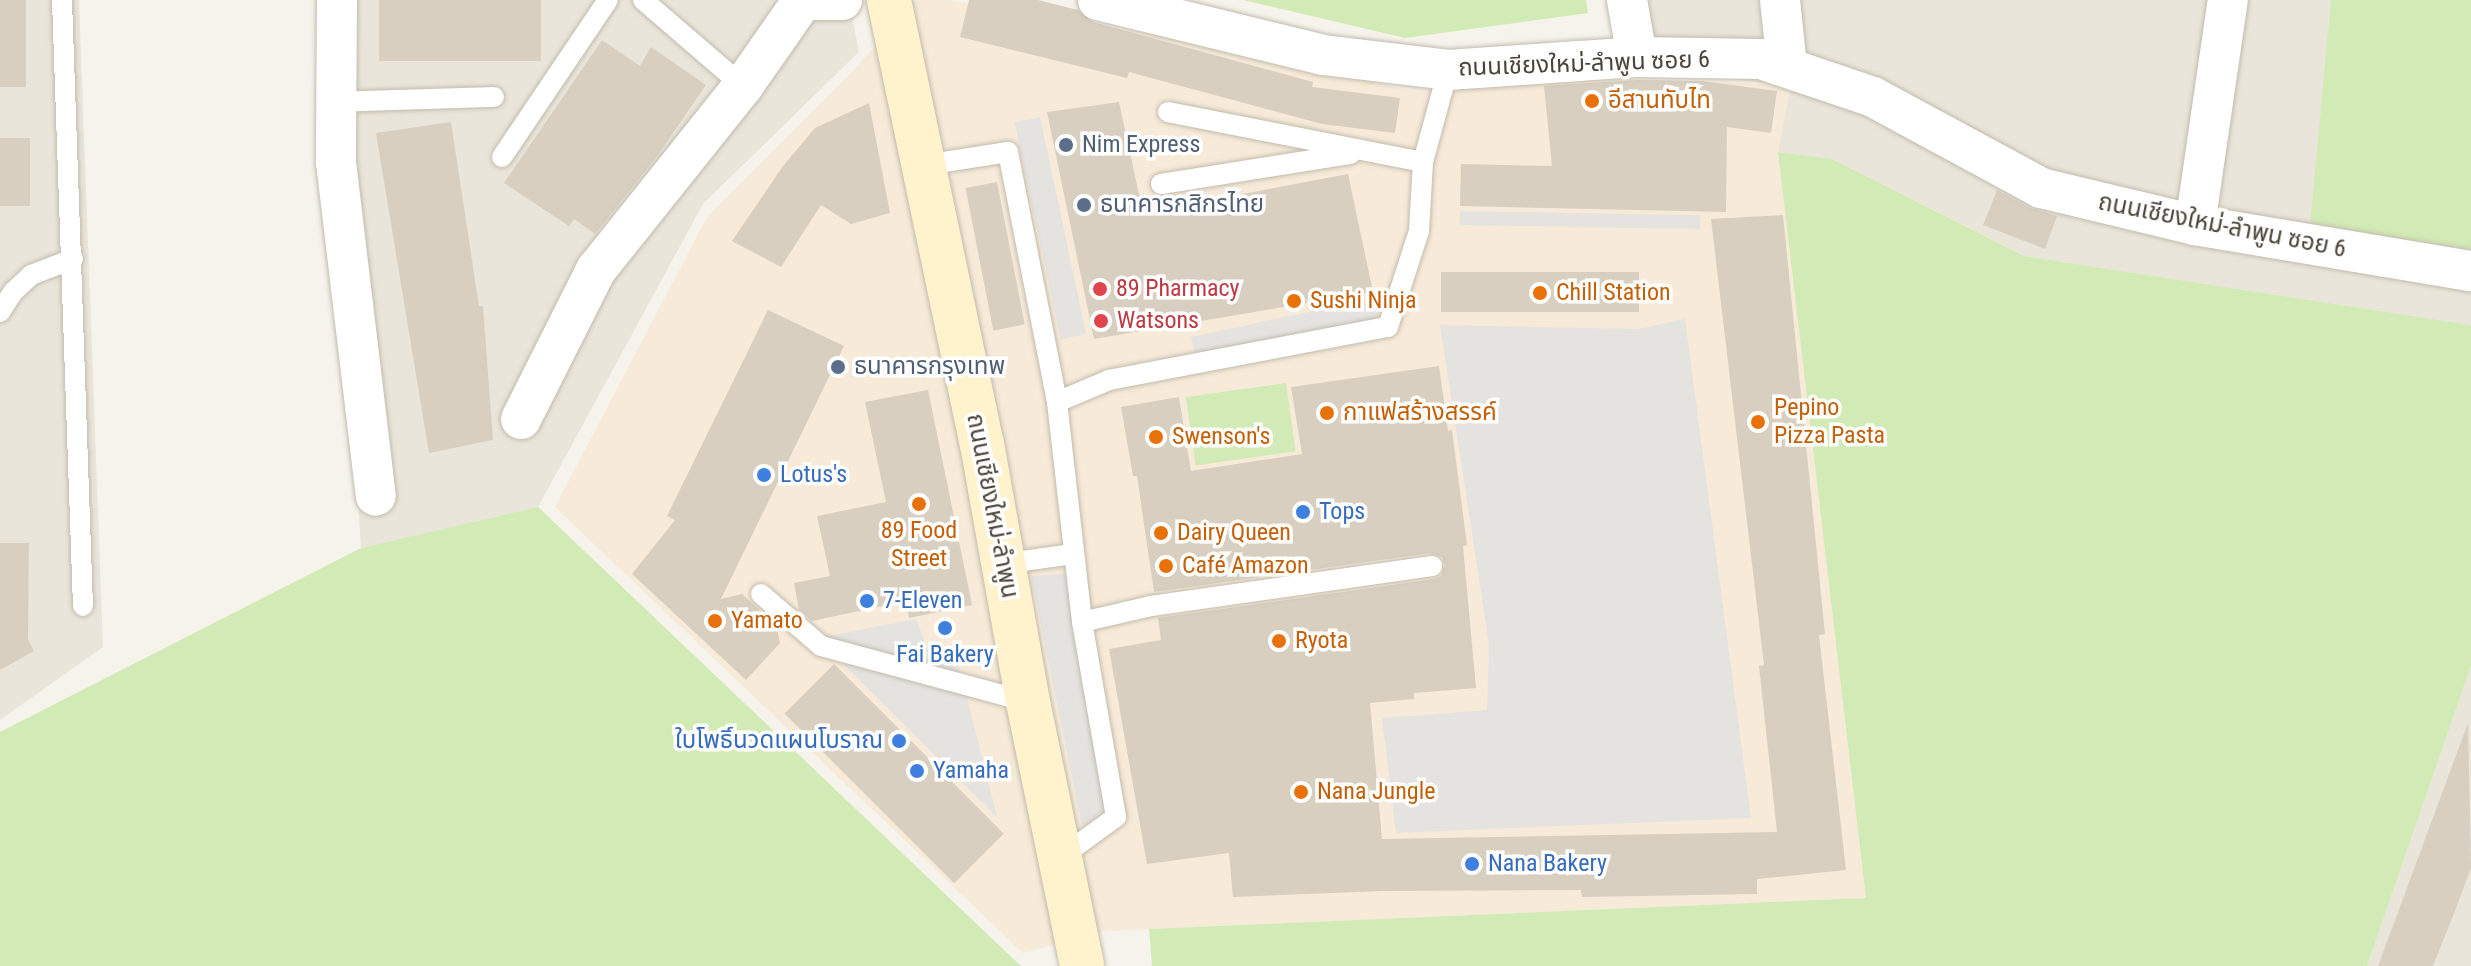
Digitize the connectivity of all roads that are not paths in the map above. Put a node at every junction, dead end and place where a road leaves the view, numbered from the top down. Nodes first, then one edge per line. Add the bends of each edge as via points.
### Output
1 (62, 0) edge
2 (337, 0) edge
3 (608, 0) edge
4 (643, 0) edge
5 (806, 0) edge
6 (842, 0) edge
7 (889, 0) edge
8 (1098, 0) edge
9 (1627, 0) edge
10 (1780, 0) edge
11 (2228, 0) edge
12 (1637, 57) junction
13 (1787, 67) junction
14 (1448, 70) junction
15 (743, 86) junction
16 (494, 97) dead end
17 (333, 102) junction
18 (1168, 112) dead end
19 (1367, 151) junction
20 (502, 157) dead end
21 (1423, 162) junction
22 (925, 165) junction
23 (1161, 184) dead end
24 (2195, 225) junction
25 (73, 259) junction
26 (2471, 271) edge
27 (0, 312) edge
28 (1057, 402) junction
29 (521, 419) dead end
30 (376, 496) dead end
31 (1072, 554) junction
32 (1002, 564) junction
33 (1432, 566) dead end
34 (761, 594) dead end
35 (83, 606) dead end
36 (1082, 622) junction
37 (1028, 702) junction
38 (1061, 857) junction
39 (1082, 966) edge

1 - 25 lane
2 - 17 street
3 - 20 lane
4 - 15 lane
5 - 6 street
5 - 15 street
7 - 22 main road, ถนนเชียงใหม่-ลำพูน
8 - 14 street, ถนนเชียงใหม่-ลำพูน ซอย 6 via 1323,55
9 - 12 street
10 - 13 street
11 - 24 street
12 - 13 street, ถนนเชียงใหม่-ลำพูน ซอย 6 via 1761,59
12 - 14 street, ถนนเชียงใหม่-ลำพูน ซอย 6
13 - 24 street, ถนนเชียงใหม่-ลำพูน ซอย 6 via 1873,97 2041,188
14 - 21 lane
15 - 29 street via 596,270
16 - 17 lane
17 - 30 street
18 - 19 lane
19 - 21 lane
19 - 23 lane
21 - 28 lane via 1419,231 1388,327 1109,380
22 - 28 lane via 1008,152
22 - 32 main road, ถนนเชียงใหม่-ลำพูน
24 - 26 street, ถนนเชียงใหม่-ลำพูน ซอย 6
25 - 27 lane via 31,275
25 - 35 lane
28 - 31 lane
31 - 32 lane
31 - 36 lane
32 - 37 main road, ถนนเชียงใหม่-ลำพูน
33 - 36 lane via 1151,606
34 - 37 lane via 821,646
36 - 38 lane via 1116,817
37 - 38 main road, ถนนเชียงใหม่-ลำพูน
38 - 39 main road, ถนนเชียงใหม่-ลำพูน

